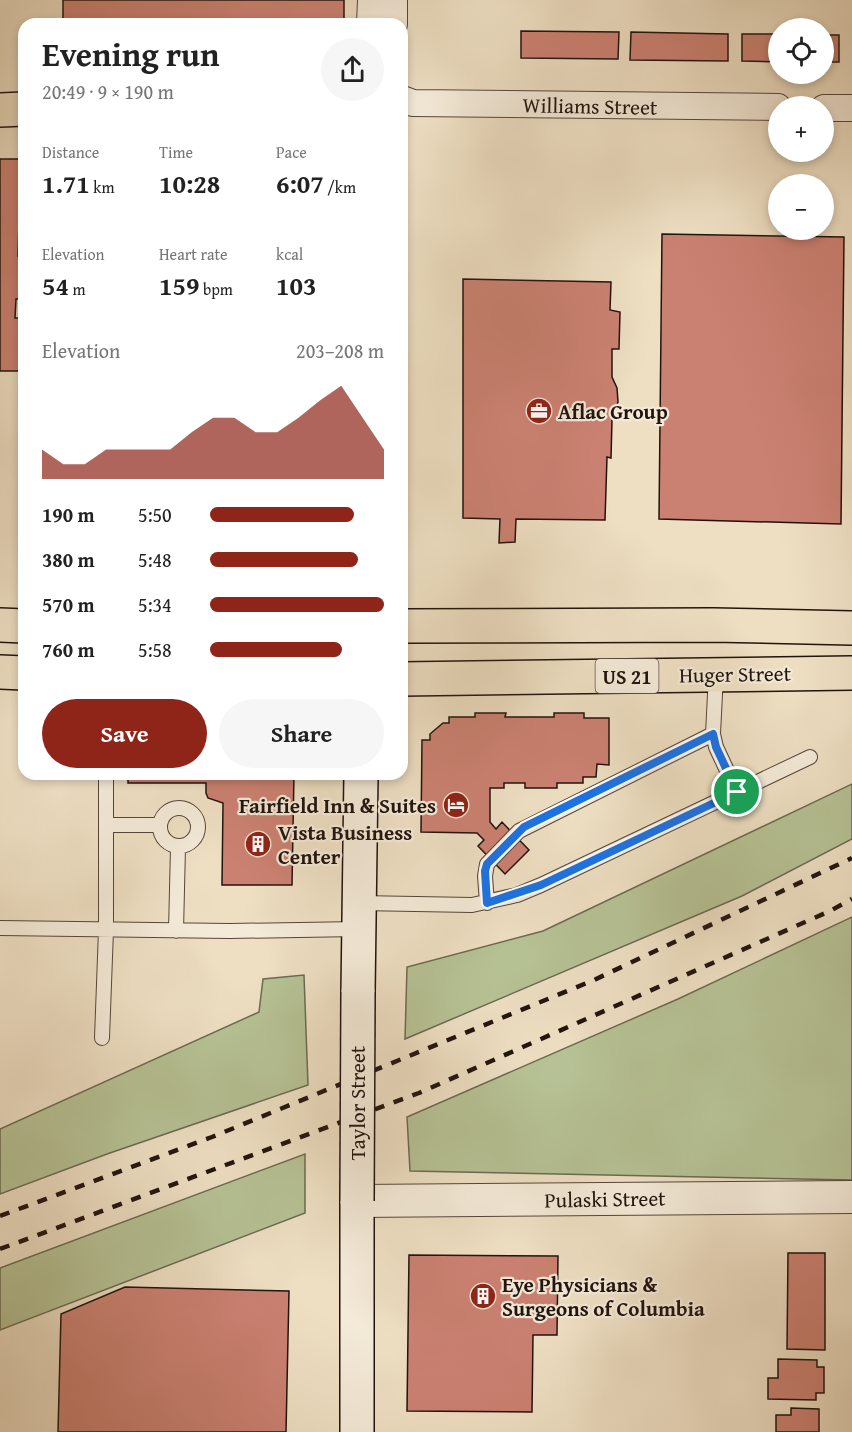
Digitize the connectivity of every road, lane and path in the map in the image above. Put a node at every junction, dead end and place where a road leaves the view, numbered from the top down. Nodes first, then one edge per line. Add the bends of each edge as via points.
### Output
1 (371, 0) edge
2 (394, 0) edge
3 (370, 18) edge
4 (394, 18) edge
5 (408, 101) edge
6 (768, 107) edge
7 (834, 108) edge
8 (852, 108) edge
9 (0, 625) edge
10 (18, 626) edge
11 (408, 626) edge
12 (852, 628) edge
13 (0, 672) edge
14 (18, 673) edge
15 (852, 673) edge
16 (716, 674) junction
17 (408, 679) edge
18 (713, 734) junction
19 (810, 757) dead end
20 (106, 780) edge
21 (361, 780) edge
22 (737, 792) junction
23 (107, 825) junction
24 (159, 825) junction
25 (178, 847) junction
26 (487, 903) junction
27 (359, 916) junction
28 (0, 928) edge
29 (106, 930) junction
30 (176, 931) junction
31 (102, 1038) dead end
32 (852, 1197) edge
33 (357, 1202) junction
34 (357, 1432) edge

1 - 3 street
2 - 4 street
5 - 6 street, Williams Street
7 - 8 street
9 - 10 highway
11 - 12 highway
13 - 14 highway
15 - 16 highway, Huger Street / US 21
16 - 17 highway, Huger Street / US 21
16 - 18 lane
18 - 22 lane
18 - 26 lane via 519,831 487,864
19 - 22 lane
20 - 23 lane
21 - 27 main road, Taylor Street
22 - 26 lane via 541,885
23 - 24 lane
23 - 29 lane
24 - 25 lane via 166,842
24 - 25 lane via 170,809 183,807 194,814 197,833 190,843
25 - 30 lane
26 - 27 lane
27 - 30 lane
27 - 33 main road, Taylor Street, bridge
28 - 29 lane
29 - 30 lane
29 - 31 lane
32 - 33 street, Pulaski Street
33 - 34 main road, Taylor Street

